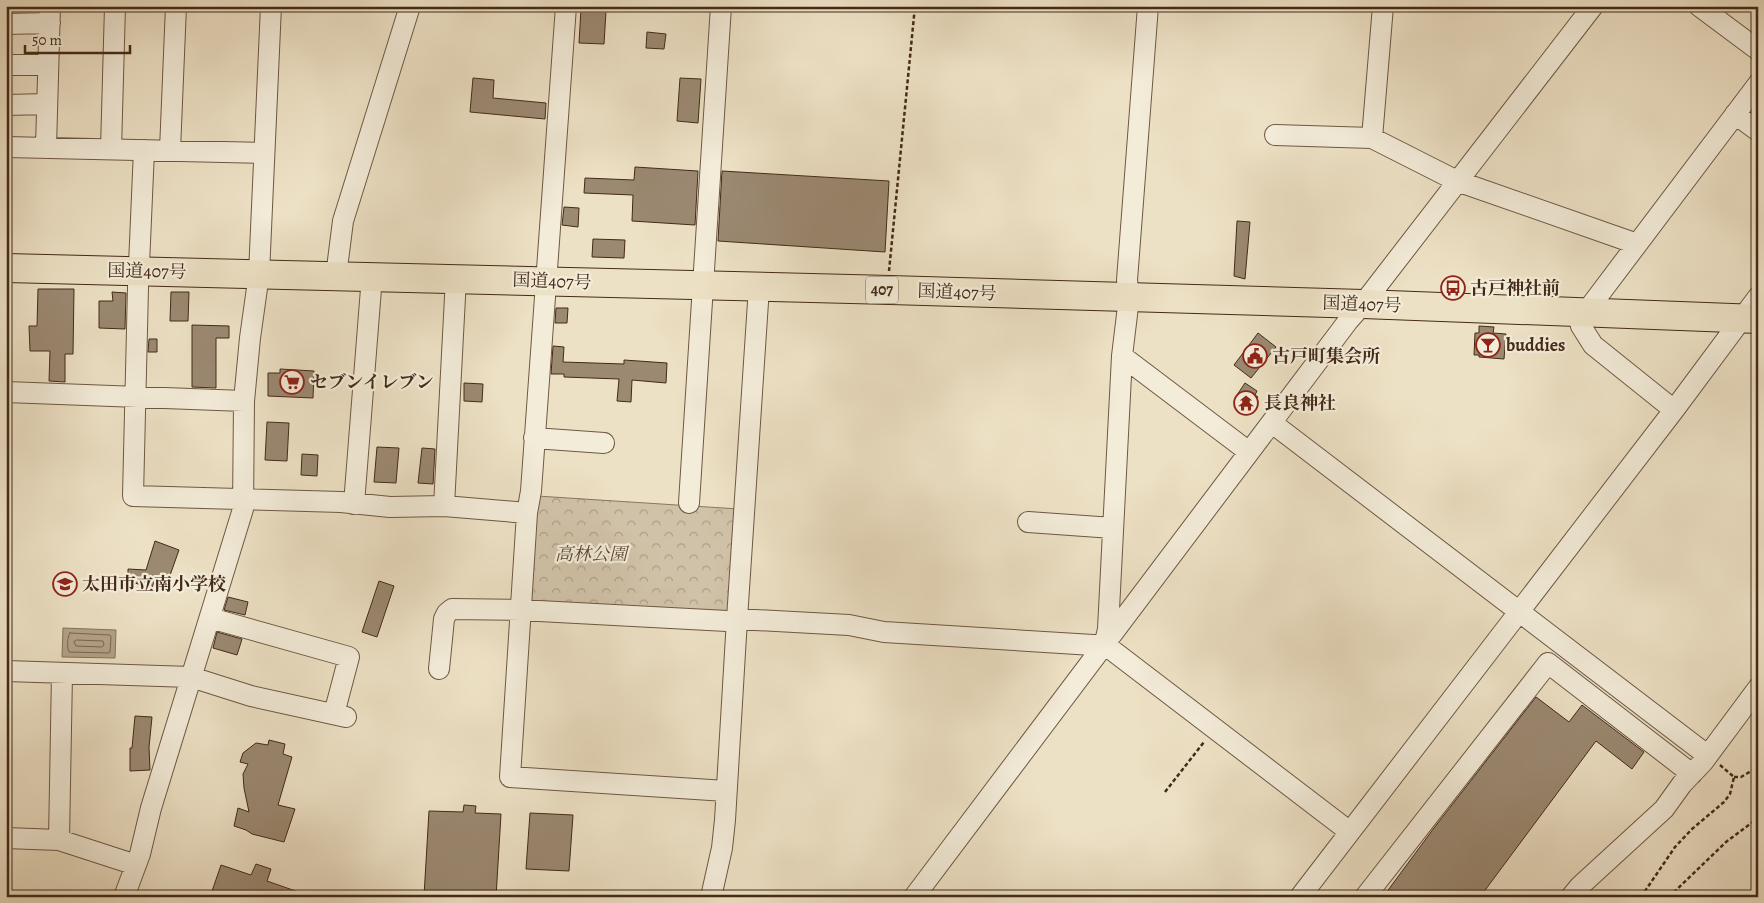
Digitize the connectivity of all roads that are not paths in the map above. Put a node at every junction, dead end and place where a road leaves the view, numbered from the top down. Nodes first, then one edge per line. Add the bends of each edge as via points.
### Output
1 (115, 6) edge
2 (176, 6) edge
3 (271, 6) edge
4 (410, 6) edge
5 (566, 6) edge
6 (721, 6) edge
7 (1148, 6) edge
8 (1383, 6) edge
9 (1593, 6) edge
10 (1699, 6) edge
11 (50, 14) edge
12 (6, 24) edge
13 (1758, 50) edge
14 (48, 64) junction
15 (6, 65) edge
16 (1758, 84) edge
17 (47, 104) junction
18 (6, 105) edge
19 (1735, 114) junction
20 (1758, 130) edge
21 (1275, 135) dead end
22 (1372, 138) junction
23 (6, 147) edge
24 (46, 147) junction
25 (110, 149) junction
26 (144, 150) junction
27 (170, 150) junction
28 (264, 152) junction
29 (1457, 181) junction
30 (1637, 244) junction
31 (6, 268) edge
32 (139, 271) junction
33 (259, 274) junction
34 (336, 276) junction
35 (372, 276) junction
36 (456, 278) junction
37 (545, 280) junction
38 (702, 285) junction
39 (759, 287) junction
40 (1758, 297) edge
41 (1129, 298) junction
42 (1363, 304) junction
43 (1581, 312) junction
44 (1750, 319) edge
45 (1122, 356) junction
46 (6, 392) edge
47 (136, 396) junction
48 (244, 401) junction
49 (1674, 410) junction
50 (1272, 423) junction
51 (534, 438) junction
52 (604, 443) dead end
53 (1249, 452) junction
54 (243, 500) junction
55 (690, 503) dead end
56 (354, 504) junction
57 (444, 506) junction
58 (527, 513) junction
59 (1028, 522) dead end
60 (1113, 528) junction
61 (520, 610) junction
62 (1519, 610) junction
63 (210, 618) junction
64 (737, 619) junction
65 (1104, 644) junction
66 (439, 670) dead end
67 (6, 671) edge
68 (62, 673) junction
69 (192, 677) junction
70 (1758, 688) edge
71 (1707, 755) junction
72 (1692, 774) junction
73 (726, 791) junction
74 (1350, 832) junction
75 (6, 838) edge
76 (59, 840) junction
77 (136, 864) junction
78 (124, 897) edge
79 (711, 897) edge
80 (914, 897) edge
81 (1300, 897) edge
82 (1364, 897) edge
83 (1571, 897) edge

1 - 25 street
2 - 27 street
3 - 28 street
4 - 34 street via 344,221
5 - 37 street
6 - 38 street
7 - 41 street via 1127,280
8 - 22 street
9 - 29 street
10 - 13 street
11 - 12 street
11 - 14 street
14 - 15 street
14 - 17 street
16 - 19 street
17 - 18 street
17 - 24 street
19 - 20 street
19 - 30 street
21 - 22 street
22 - 29 street
23 - 24 street
24 - 25 street
25 - 26 street
26 - 27 street
26 - 32 street
27 - 28 street
28 - 33 street
29 - 30 street
29 - 42 street
30 - 43 street
31 - 32 highway, 国道407号 / 407
32 - 33 highway, 国道407号 / 407
32 - 47 street
33 - 34 highway, 国道407号 / 407
33 - 48 street
34 - 35 highway, 国道407号 / 407
35 - 36 highway, 国道407号 / 407
35 - 56 street
36 - 37 highway, 国道407号 / 407
36 - 57 street
37 - 38 highway, 国道407号 / 407
37 - 51 street
38 - 39 highway, 国道407号 / 407
38 - 55 street
39 - 41 highway, 国道407号 / 407
39 - 64 street
40 - 44 street
41 - 42 highway, 国道407号 / 407
41 - 45 street
42 - 43 highway, 国道407号 / 407
42 - 50 street
43 - 44 highway, 国道407号 / 407
43 - 49 street via 1581,326 1593,345
44 - 49 street
45 - 53 street
45 - 60 street
46 - 47 street
47 - 48 street
47 - 54 street via 133,496
48 - 54 street
49 - 62 street
50 - 53 street
50 - 62 street
51 - 52 street
51 - 58 street
53 - 65 street
54 - 56 street
54 - 63 street via 243,510
56 - 57 street
57 - 58 street
58 - 61 street
59 - 60 street
60 - 65 street via 1108,629
61 - 64 street
61 - 66 street via 452,609 444,619
61 - 73 street via 510,777
62 - 71 street
62 - 74 street
63 - 69 street
63 - 69 street via 349,657 340,715 251,696
64 - 65 street via 849,625 884,632
64 - 73 street
65 - 74 street
65 - 80 street
67 - 68 street
68 - 69 street
68 - 76 street
69 - 77 street
70 - 71 street
71 - 72 street
72 - 82 street via 1548,663
72 - 83 street via 1664,809
73 - 79 street via 722,848
74 - 81 street
75 - 76 street
76 - 77 street
77 - 78 street

